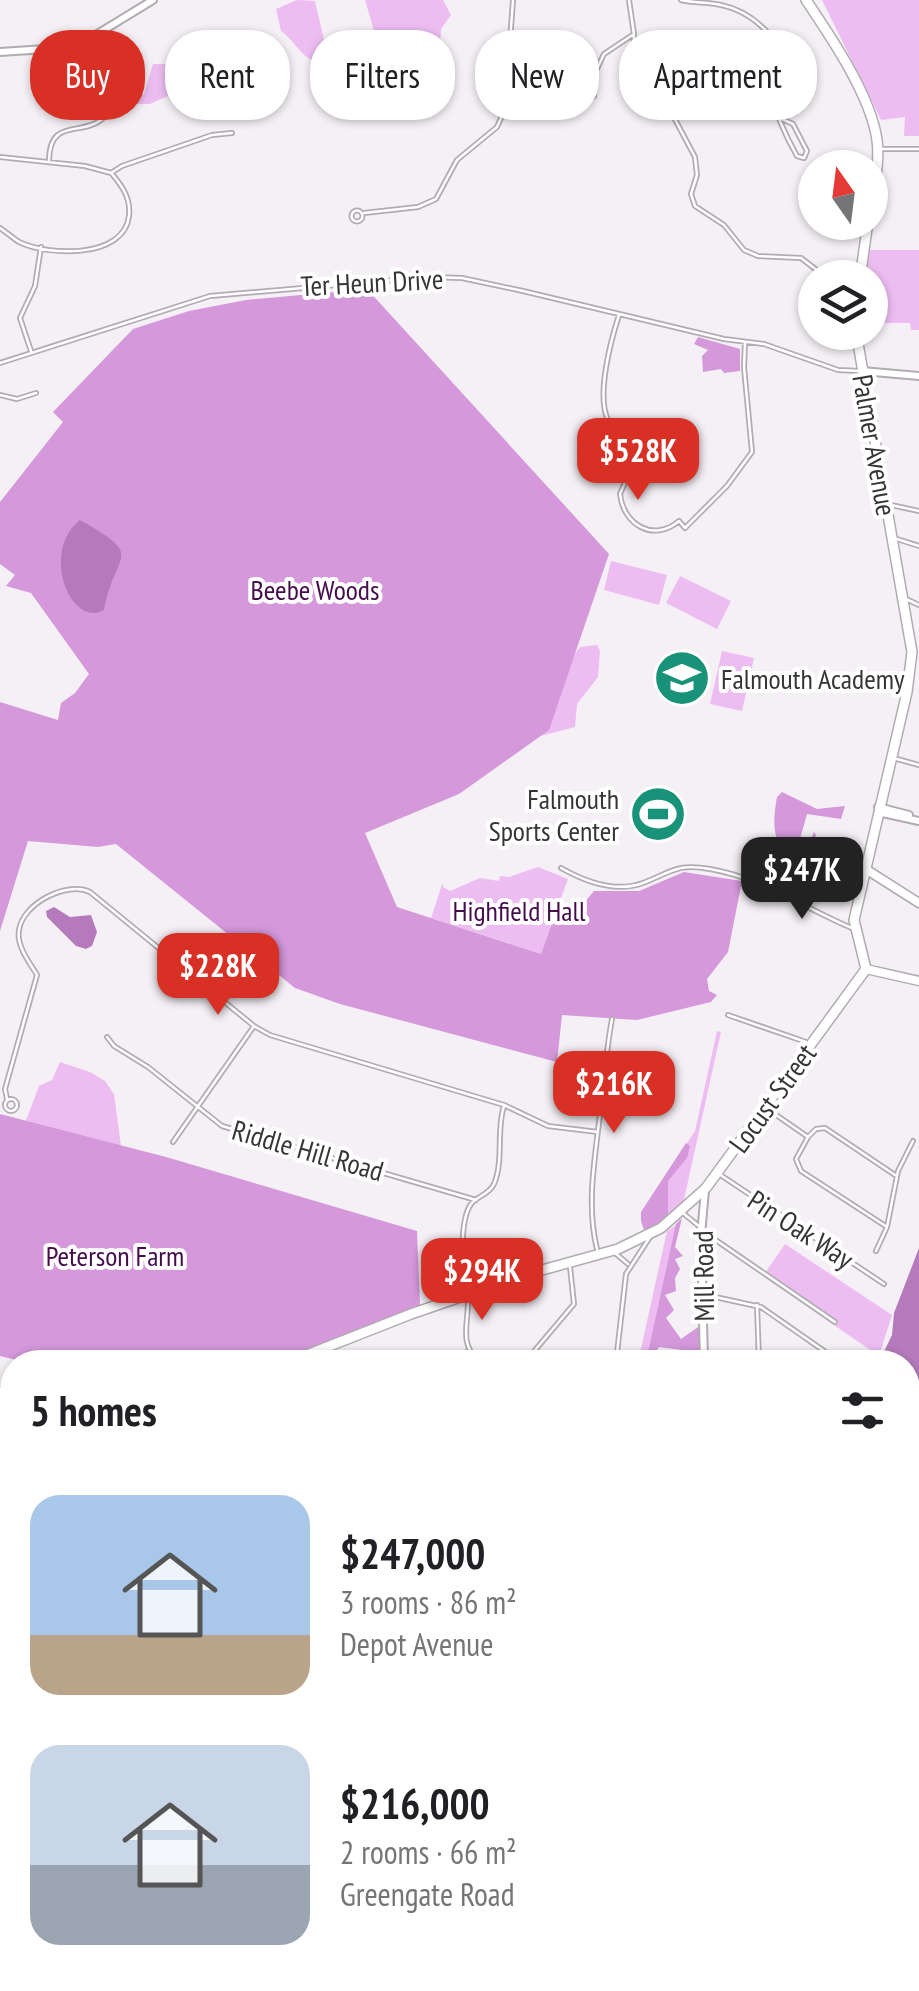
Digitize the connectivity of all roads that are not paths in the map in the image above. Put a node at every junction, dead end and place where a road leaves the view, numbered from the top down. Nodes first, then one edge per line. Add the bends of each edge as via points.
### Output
1 (152, 0) edge
2 (513, 0) edge
3 (629, 0) edge
4 (681, 0) edge
5 (806, 0) edge
6 (633, 30) edge
7 (766, 30) edge
8 (619, 44) edge
9 (0, 52) edge
10 (599, 65) edge
11 (782, 119) joint
12 (101, 120) edge
13 (675, 120) edge
14 (232, 133) dead end
15 (878, 149) joint
16 (919, 149) edge
17 (0, 157) edge
18 (49, 162) junction
19 (111, 173) junction
20 (364, 214) dead end
21 (0, 228) edge
22 (41, 247) junction
23 (804, 260) edge
24 (620, 313) junction
25 (745, 342) junction
26 (859, 350) edge
27 (32, 353) junction
28 (0, 363) edge
29 (862, 371) junction
30 (919, 376) edge
31 (36, 393) dead end
32 (0, 396) edge
33 (612, 425) junction
34 (634, 463) junction
35 (884, 506) junction
36 (919, 510) edge
37 (891, 538) junction
38 (919, 546) edge
39 (904, 598) junction
40 (919, 605) edge
41 (915, 674) edge
42 (891, 758) junction
43 (919, 765) edge
44 (878, 809) junction
45 (919, 820) edge
46 (866, 858) junction
47 (561, 868) dead end
48 (919, 903) edge
49 (855, 929) junction
50 (866, 969) junction
51 (919, 981) edge
52 (728, 1015) dead end
53 (612, 1019) dead end
54 (254, 1026) junction
55 (107, 1036) dead end
56 (810, 1044) junction
57 (7, 1099) dead end
58 (504, 1104) junction
59 (198, 1106) junction
60 (765, 1107) junction
61 (598, 1132) junction
62 (808, 1138) junction
63 (913, 1141) dead end
64 (173, 1142) dead end
65 (717, 1174) junction
66 (896, 1176) junction
67 (705, 1190) junction
68 (476, 1200) junction
69 (682, 1212) junction
70 (887, 1227) junction
71 (661, 1228) junction
72 (701, 1229) junction
73 (613, 1251) junction
74 (876, 1251) dead end
75 (599, 1255) junction
76 (569, 1263) junction
77 (630, 1265) junction
78 (884, 1284) dead end
79 (467, 1294) junction
80 (702, 1295) junction
81 (757, 1305) junction
82 (835, 1322) dead end
83 (328, 1346) junction
84 (318, 1350) edge
85 (328, 1350) edge
86 (468, 1350) edge
87 (535, 1350) edge
88 (617, 1350) edge
89 (704, 1350) edge
90 (759, 1350) edge
91 (823, 1350) edge

1 - 9 street via 70,50
2 - 20 street via 505,109 497,126 457,160 436,199
3 - 6 street
4 - 7 street via 733,8
5 - 15 highway via 868,108
8 - 10 street
11 - 11 street via 796,156 804,158 807,150 793,124
12 - 18 street via 61,132
13 - 23 street via 695,156 696,206 744,250
14 - 19 street
15 - 16 street
17 - 18 street
18 - 19 street
19 - 22 street via 129,204 117,238 84,251
21 - 22 street
22 - 27 street via 35,286 20,318
24 - 25 street, Ter Heun Drive
24 - 27 street, Ter Heun Drive via 462,278 411,277 210,296
24 - 33 street via 606,377 605,410
25 - 29 street, Ter Heun Drive
25 - 34 street via 753,450 748,461 685,528 678,521 665,530 649,530 627,516 620,494
26 - 29 highway, Palmer Avenue
27 - 28 street, Ter Heun Drive
29 - 30 street
29 - 35 highway, Palmer Avenue
31 - 32 street via 17,400
33 - 34 street
33 - 34 street via 644,438
35 - 36 street
35 - 37 highway, Palmer Avenue
37 - 38 street
37 - 39 highway, Palmer Avenue
39 - 40 street
39 - 41 highway, Palmer Avenue
41 - 42 highway, Palmer Avenue
42 - 43 street
42 - 44 highway, Palmer Avenue
44 - 45 street
44 - 46 highway, Palmer Avenue
46 - 48 main road
46 - 49 highway, Palmer Avenue
47 - 49 street via 615,885 687,866 748,878
49 - 50 highway
50 - 51 main road
50 - 56 highway, Locust Street
52 - 56 street
53 - 61 street
54 - 57 street via 90,892 66,889 32,909 20,926 20,944 37,975
54 - 58 street via 294,1044
54 - 59 street
55 - 59 street, Riddle Hill Road
56 - 60 highway, Locust Street
58 - 61 street via 548,1126
58 - 68 street via 495,1181
59 - 64 street
59 - 68 street, Riddle Hill Road via 222,1126
60 - 62 street
60 - 65 highway, Locust Street
61 - 75 street via 592,1213
62 - 66 street via 826,1128
62 - 70 street via 796,1159 801,1171
63 - 66 street
65 - 67 highway, Locust Street
65 - 78 street, Pin Oak Way
66 - 70 street
67 - 69 highway, Locust Street
67 - 72 street, Mill Road
68 - 79 street via 464,1238
69 - 71 highway, Locust Street
69 - 72 street
70 - 74 street
71 - 73 highway, Locust Street
71 - 77 street
72 - 80 street, Mill Road
72 - 82 street
73 - 75 highway, Locust Street
73 - 77 street
75 - 76 highway, Locust Street
76 - 79 highway, Locust Street
76 - 87 street via 574,1304
77 - 88 street
79 - 83 highway, Locust Street
79 - 86 street
80 - 81 street
80 - 89 street, Mill Road
81 - 90 street
81 - 91 street
83 - 84 highway, Locust Street
83 - 85 street

